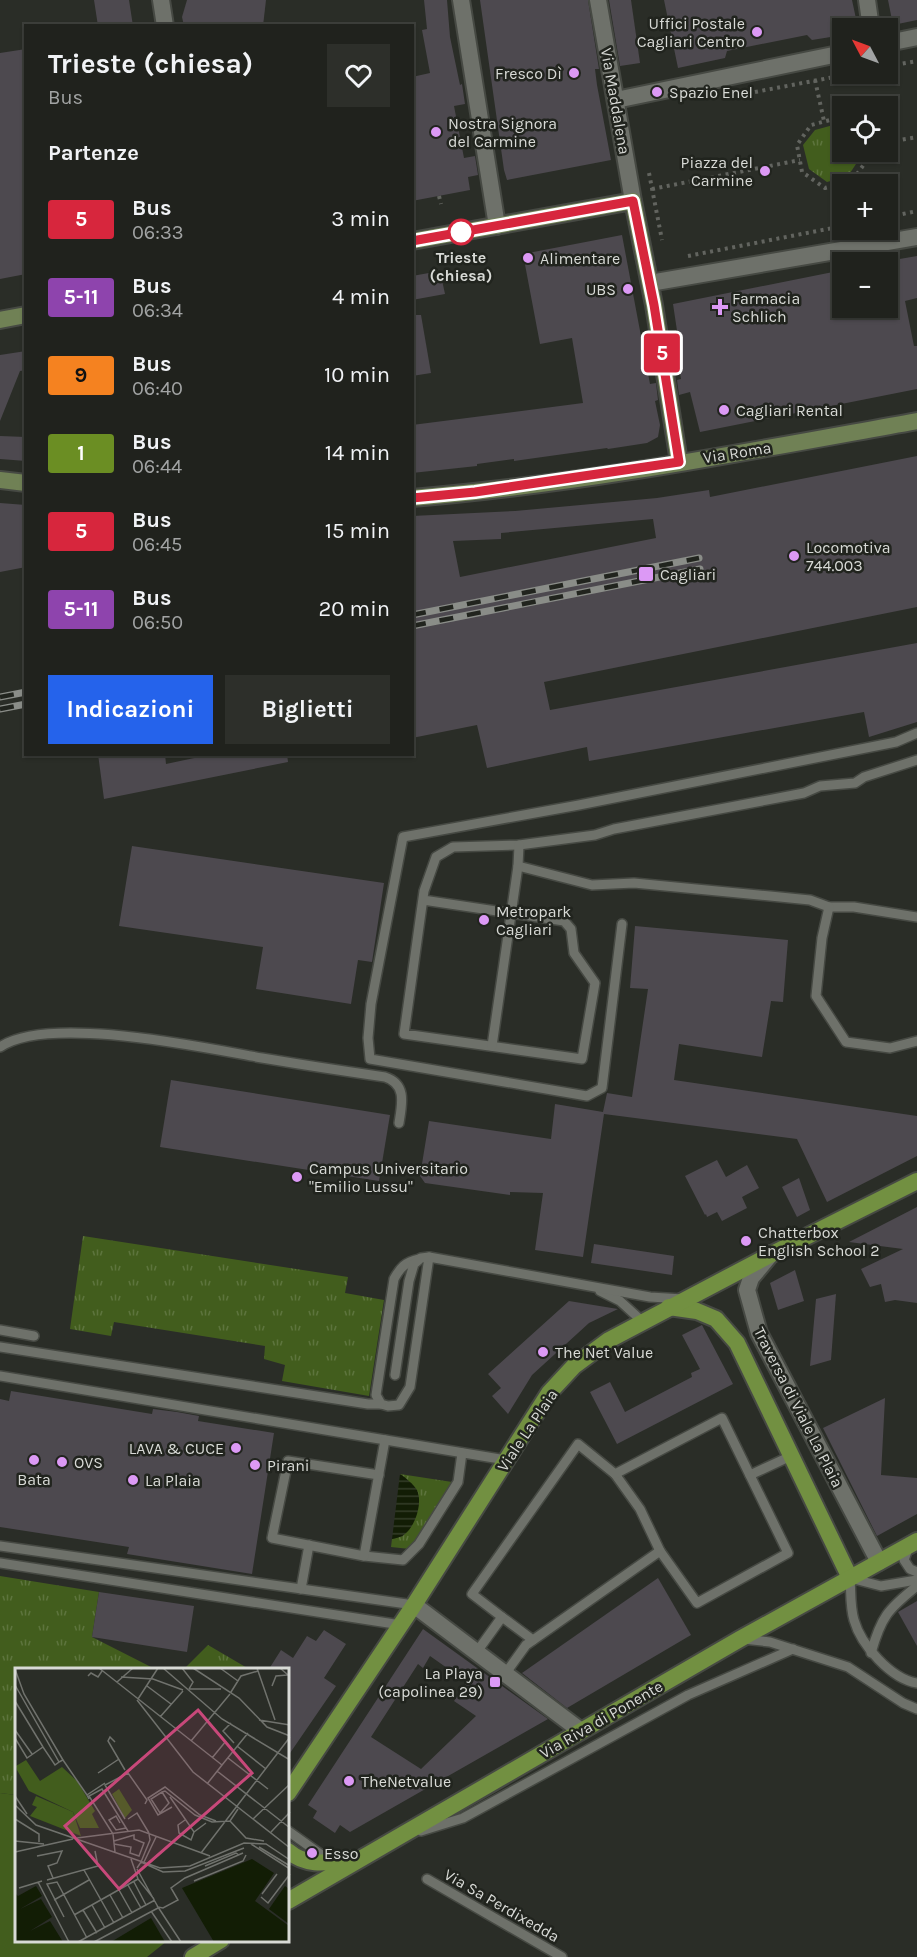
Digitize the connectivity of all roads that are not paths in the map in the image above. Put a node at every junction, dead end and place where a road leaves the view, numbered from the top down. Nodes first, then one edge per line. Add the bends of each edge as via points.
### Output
1 (161, 0) edge
2 (461, 0) edge
3 (598, 0) edge
4 (867, 0) edge
5 (870, 18) edge
6 (165, 24) edge
7 (917, 37) edge
8 (898, 41) edge
9 (832, 54) edge
10 (616, 100) junction
11 (633, 201) junction
12 (497, 226) junction
13 (917, 237) edge
14 (414, 241) edge
15 (650, 283) junction
16 (24, 315) edge
17 (0, 320) edge
18 (917, 421) edge
19 (679, 462) junction
20 (0, 480) edge
21 (24, 483) edge
22 (414, 498) edge
23 (917, 733) edge
24 (917, 760) edge
25 (519, 845) junction
26 (518, 866) junction
27 (423, 900) junction
28 (829, 907) junction
29 (511, 913) junction
30 (917, 917) edge
31 (622, 924) dead end
32 (917, 1041) edge
33 (492, 1046) junction
34 (0, 1047) edge
35 (399, 1123) dead end
36 (917, 1181) edge
37 (772, 1254) junction
38 (425, 1258) junction
39 (590, 1286) junction
40 (685, 1299) junction
41 (669, 1307) junction
42 (643, 1322) junction
43 (0, 1330) edge
44 (34, 1336) dead end
45 (0, 1347) edge
46 (395, 1375) dead end
47 (0, 1376) edge
48 (381, 1404) junction
49 (385, 1440) junction
50 (462, 1453) junction
51 (791, 1456) junction
52 (506, 1460) junction
53 (615, 1474) junction
54 (379, 1475) junction
55 (750, 1475) junction
56 (913, 1543) edge
57 (309, 1545) junction
58 (0, 1546) edge
59 (660, 1551) junction
60 (364, 1556) junction
61 (879, 1562) junction
62 (0, 1563) edge
63 (917, 1572) edge
64 (850, 1578) junction
65 (917, 1580) edge
66 (917, 1587) edge
67 (301, 1589) junction
68 (414, 1605) junction
69 (502, 1617) junction
70 (401, 1626) junction
71 (740, 1639) junction
72 (534, 1640) junction
73 (793, 1649) junction
74 (476, 1653) junction
75 (871, 1653) junction
76 (505, 1674) junction
77 (917, 1683) edge
78 (917, 1709) edge
79 (581, 1731) junction
80 (290, 1790) edge
81 (290, 1832) edge
82 (398, 1838) junction
83 (290, 1852) edge
84 (364, 1858) junction
85 (331, 1861) junction
86 (427, 1879) dead end
87 (290, 1900) edge
88 (192, 1942) edge
89 (219, 1942) edge
90 (183, 1957) edge
91 (193, 1957) edge
92 (562, 1957) edge

1 - 6 street
2 - 12 street
3 - 10 street, Via Maddalena
4 - 5 street
7 - 8 street
9 - 10 street
10 - 11 street, Via Maddalena
11 - 12 main road
11 - 15 main road
12 - 14 main road
13 - 15 street
15 - 19 main road
16 - 17 main road
18 - 19 main road, Via Roma
19 - 22 main road, Via Roma
20 - 21 main road
23 - 31 lane via 872,746 403,837 371,1004 370,1059 587,1096 602,1088
24 - 25 lane via 855,783 820,786 804,793 595,835
25 - 26 lane
25 - 27 lane via 453,847 436,856
26 - 28 lane via 592,885 634,883 810,900
26 - 29 lane
27 - 29 lane
27 - 33 lane via 404,1034
28 - 30 lane
28 - 32 lane via 816,996 846,1042 890,1048
29 - 33 lane
29 - 33 lane via 564,921 571,929 574,953 595,983 582,1059
34 - 35 lane via 16,1039 44,1035 122,1036 385,1077 402,1091
36 - 37 main road, Viale La Plaia
37 - 40 main road, Viale La Plaia
37 - 61 street, Traversa di Viale La Plaia via 751,1278 747,1290 759,1333
38 - 39 lane
38 - 46 lane via 414,1264 409,1281
38 - 48 lane via 400,1267 394,1279 376,1395
38 - 48 lane via 410,1387 399,1405
39 - 40 lane
39 - 42 lane via 620,1301
40 - 41 main road, Viale La Plaia
41 - 42 main road, Viale La Plaia
41 - 51 main road, Traversa di Viale La Plaia via 697,1311 716,1319 737,1342
42 - 52 main road, Viale La Plaia via 609,1340 574,1366 549,1393
43 - 44 lane
45 - 48 lane
47 - 49 lane
49 - 50 lane
49 - 54 lane
50 - 52 lane
50 - 60 lane via 458,1482 419,1544 403,1560
51 - 55 lane
51 - 64 main road, Traversa di Viale La Plaia
52 - 68 main road, Viale La Plaia
53 - 55 lane via 722,1418
53 - 59 lane via 640,1509
53 - 69 lane via 578,1444 472,1594
54 - 57 lane via 288,1461 272,1538
54 - 60 lane
55 - 59 lane via 788,1554 696,1603
56 - 61 main road, Via Riva di Ponente
56 - 63 lane via 904,1560
57 - 60 lane
57 - 67 lane
58 - 67 lane
59 - 72 lane
61 - 64 main road, Via Riva di Ponente
62 - 70 lane
64 - 65 lane via 881,1586
64 - 71 main road, Via Riva di Ponente
64 - 75 lane via 854,1620
66 - 75 lane via 891,1607 879,1627
67 - 68 lane
68 - 70 main road, Viale La Plaia
68 - 74 street
69 - 72 lane
69 - 74 lane
70 - 80 main road, Viale La Plaia
71 - 73 lane
71 - 79 main road, Via Riva di Ponente
72 - 76 lane
73 - 78 lane via 848,1667
73 - 82 lane via 688,1695 463,1818
74 - 76 street
75 - 77 lane via 906,1681
76 - 79 street
79 - 82 main road, Via Riva di Ponente
81 - 85 lane
82 - 84 main road, Via Riva di Ponente
83 - 85 main road via 309,1863
84 - 85 main road
84 - 87 main road, Via Riva di Ponente
86 - 92 lane, Via Sa Perdixedda
88 - 90 main road
89 - 91 main road

